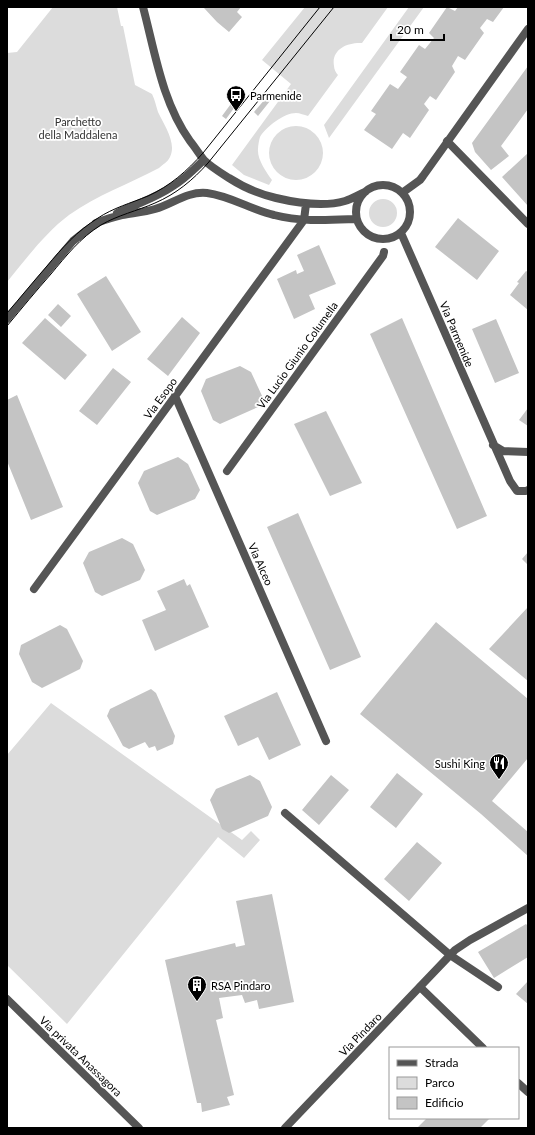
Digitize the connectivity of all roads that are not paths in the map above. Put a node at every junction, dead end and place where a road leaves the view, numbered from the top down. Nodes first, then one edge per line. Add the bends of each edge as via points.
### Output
1 (143, 7) edge
2 (528, 29) edge
3 (447, 141) junction
4 (204, 160) junction
5 (365, 192) junction
6 (402, 193) junction
7 (306, 204) junction
8 (356, 218) junction
9 (304, 220) junction
10 (96, 223) junction
11 (528, 224) edge
12 (401, 233) junction
13 (384, 252) dead end
14 (7, 319) edge
15 (175, 396) junction
16 (492, 444) junction
17 (528, 452) edge
18 (227, 471) dead end
19 (528, 490) edge
20 (34, 588) dead end
21 (326, 741) dead end
22 (285, 813) dead end
23 (528, 908) edge
24 (450, 955) junction
25 (420, 987) junction
26 (498, 987) dead end
27 (7, 999) edge
28 (482, 1047) edge
29 (519, 1084) edge
30 (528, 1092) edge
31 (140, 1128) edge
32 (285, 1128) edge

1 - 4 street via 168,98 182,130
2 - 3 street
3 - 6 street via 420,180
3 - 11 street
4 - 7 street via 228,178 251,190 270,197
4 - 10 street via 174,186
5 - 6 street via 382,185 393,187
5 - 7 street via 341,202
5 - 8 street via 357,204
6 - 12 street via 409,203 410,216
7 - 9 street
8 - 9 street
8 - 12 street via 368,236 384,240
9 - 10 street via 275,216 221,196 199,193 188,195 155,210 116,216
9 - 15 street, Via Esopo
10 - 14 street via 73,241
12 - 16 street, Via Parmenide
13 - 18 street, Via Lucio Giunio Columella
15 - 20 street, Via Esopo
15 - 21 street, Via Alceo
16 - 17 street via 504,451
16 - 19 street, Via Parmenide via 517,491
22 - 24 street
23 - 24 street, Via Pindaro via 470,940
24 - 25 street, Via Pindaro
24 - 26 street
25 - 28 street
25 - 32 street, Via Pindaro
27 - 31 street, Via privata Anassagora
29 - 30 street

